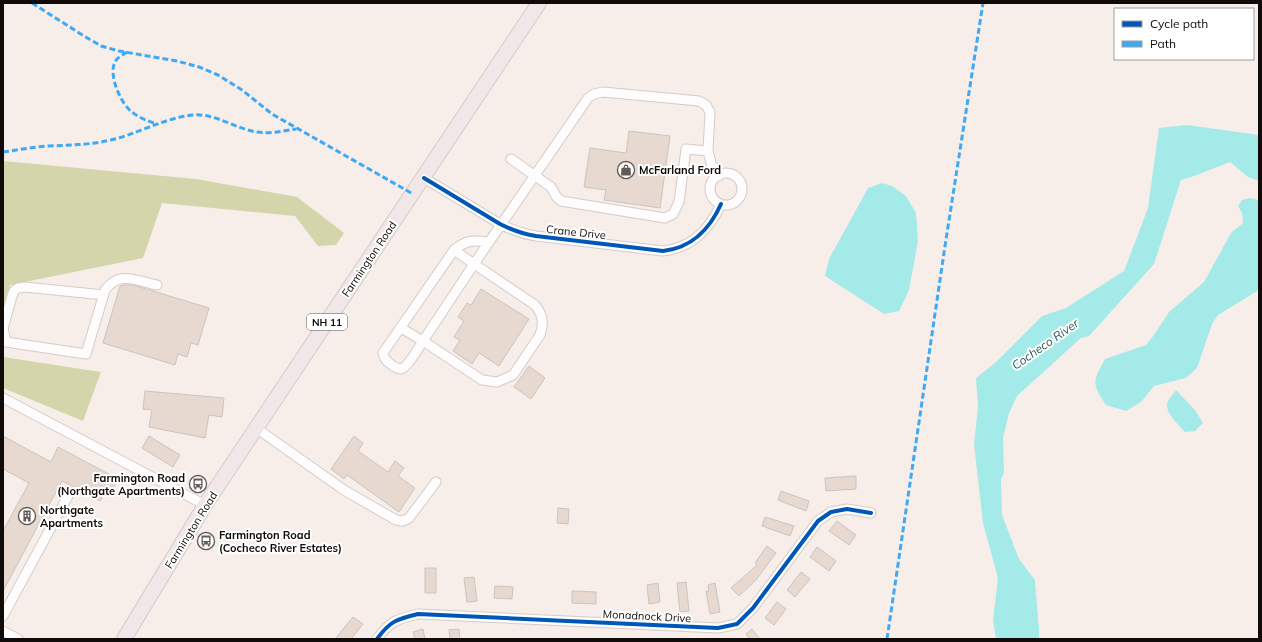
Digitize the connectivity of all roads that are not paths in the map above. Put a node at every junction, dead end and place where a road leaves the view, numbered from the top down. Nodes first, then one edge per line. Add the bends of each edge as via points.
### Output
1 (539, 3) edge
2 (708, 151) junction
3 (511, 159) dead end
4 (534, 175) junction
5 (718, 176) junction
6 (424, 178) junction
7 (721, 204) junction
8 (500, 224) junction
9 (488, 242) junction
10 (454, 250) junction
11 (474, 264) junction
12 (157, 285) dead end
13 (104, 295) junction
14 (401, 328) junction
15 (423, 341) junction
16 (3, 398) edge
17 (256, 428) junction
18 (436, 482) dead end
19 (68, 496) dead end
20 (205, 505) junction
21 (871, 513) dead end
22 (3, 616) edge
23 (3, 631) edge
24 (18, 639) edge
25 (124, 639) edge
26 (377, 639) edge

1 - 6 highway, Farmington Road / NH 11
2 - 4 street via 686,149 679,202 673,214 665,218 561,201 551,187
2 - 4 street via 710,112 700,101 603,92 588,98
2 - 5 street
3 - 4 street
4 - 8 street
5 - 7 street via 710,189 713,198
5 - 7 street via 726,173 736,176 742,190 735,202
6 - 8 street, Crane Drive
6 - 17 highway, Farmington Road / NH 11
7 - 8 street, Crane Drive via 708,226 692,241 673,250 663,251 536,236
8 - 9 street
9 - 10 street via 468,241
9 - 11 street
10 - 11 street
10 - 14 street
11 - 15 street
11 - 15 street via 535,305 543,320 540,334 512,375 497,382 482,380
12 - 13 street via 124,278 116,279 110,283
13 - 13 street via 86,354 6,342 3,328 12,296 18,288
14 - 15 street
14 - 15 street via 383,353 384,358 397,368 402,369 406,366
16 - 20 street
17 - 18 street via 344,490 396,520 403,521 409,518
17 - 20 highway, Farmington Road / NH 11
19 - 22 street
20 - 25 highway, Farmington Road / NH 11
21 - 26 street, Monadnock Drive via 847,509 831,512 818,521 753,608 737,624 718,628 418,614 400,618 385,628
23 - 24 street

